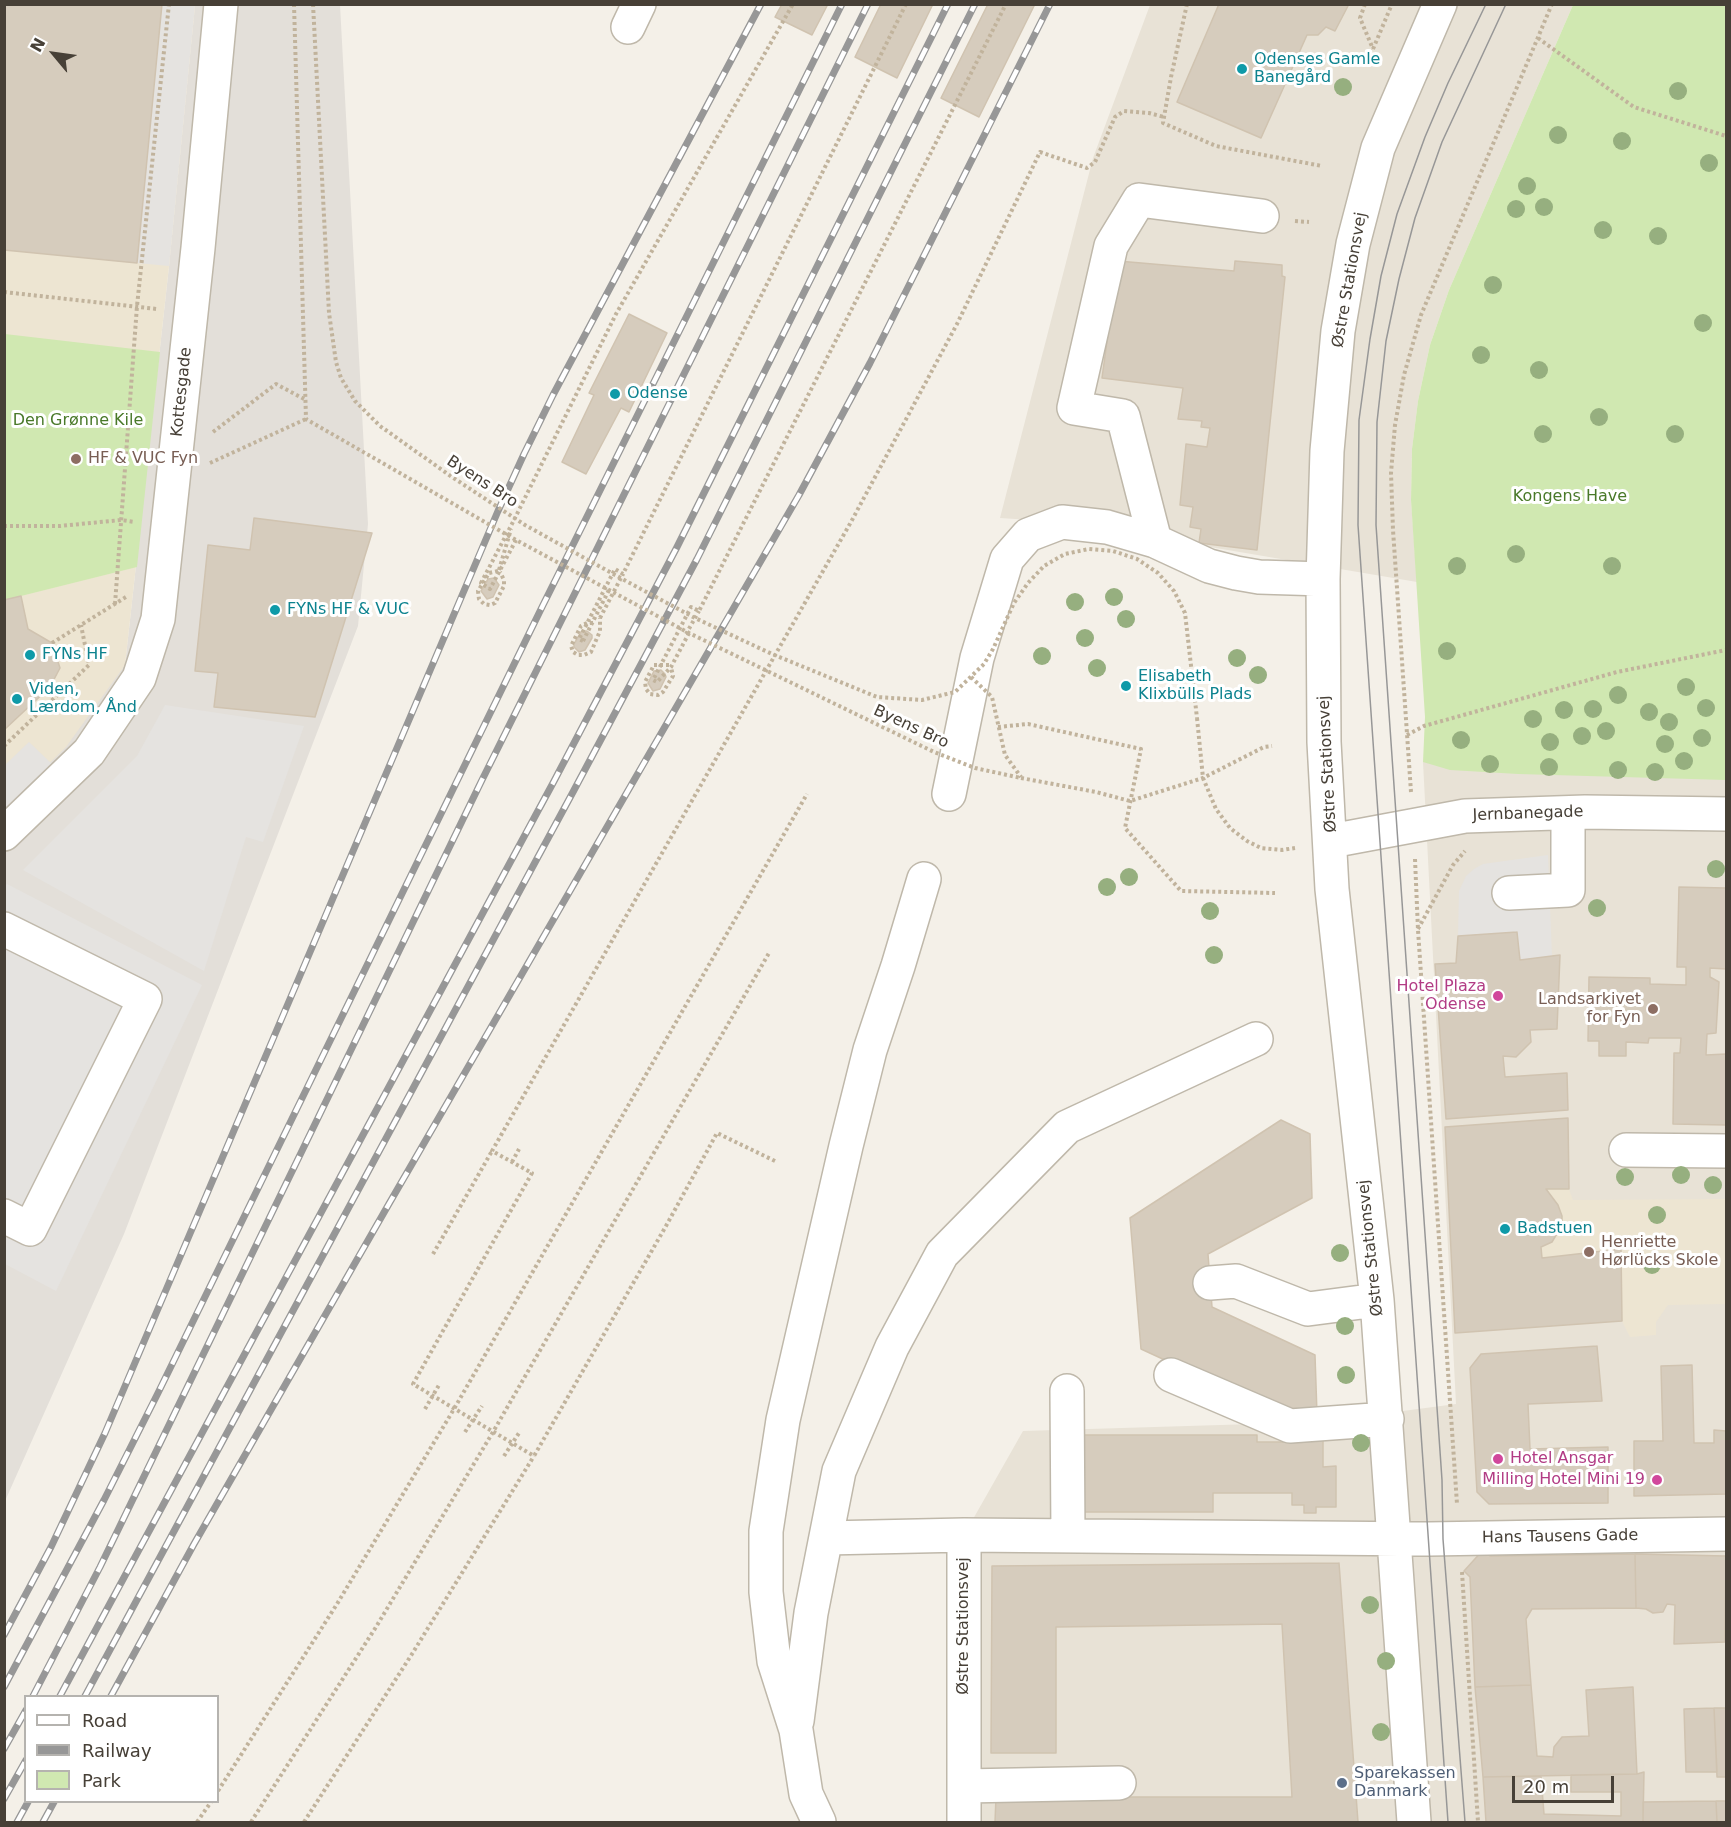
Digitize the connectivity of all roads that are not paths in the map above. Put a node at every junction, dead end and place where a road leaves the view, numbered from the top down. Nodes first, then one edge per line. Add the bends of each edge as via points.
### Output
1 (221, 4) edge
2 (1440, 4) edge
3 (1262, 216) dead end
4 (1155, 541) junction
5 (1323, 579) junction
6 (949, 794) dead end
7 (1568, 813) junction
8 (1726, 814) edge
9 (4, 834) edge
10 (1331, 841) junction
11 (924, 879) dead end
12 (1509, 893) dead end
13 (4, 928) edge
14 (1256, 1039) dead end
15 (1626, 1150) dead end
16 (1726, 1151) edge
17 (4, 1216) edge
18 (1210, 1283) dead end
19 (1377, 1300) junction
20 (1171, 1375) dead end
21 (1067, 1391) dead end
22 (1387, 1419) junction
23 (1726, 1534) edge
24 (964, 1535) junction
25 (1068, 1536) junction
26 (826, 1538) junction
27 (1393, 1539) junction
28 (796, 1730) junction
29 (1119, 1783) dead end
30 (964, 1786) junction
31 (819, 1822) edge
32 (964, 1822) edge
33 (1414, 1822) edge

1 - 9 street, Kottesgade via 158,619 139,678 89,752
2 - 5 street, Østre Stationsvej via 1378,148 1353,244 1338,331 1327,451
3 - 4 street via 1139,200 1111,246 1074,408 1123,416
4 - 5 street via 1209,566 1236,573
4 - 6 street via 1107,526 1062,522 1028,535 1007,559 977,658
5 - 10 street, Østre Stationsvej via 1324,742
7 - 8 street, Jernbanegade
7 - 10 street, Jernbanegade via 1465,816
7 - 12 street via 1568,890
10 - 19 street, Østre Stationsvej via 1332,889
11 - 28 street via 870,1050 846,1146 783,1420 766,1531 766,1592 774,1661
13 - 17 street via 145,999 30,1229
14 - 26 street via 1067,1127 942,1254 892,1347 839,1471
15 - 16 street
18 - 19 street via 1236,1281 1308,1309
19 - 22 street, Østre Stationsvej
20 - 22 street via 1290,1426
21 - 25 street
22 - 27 street, Østre Stationsvej
23 - 27 street, Hans Tausens Gade
24 - 25 street, Østre Stationsvej
24 - 26 street
24 - 30 street, Østre Stationsvej
25 - 27 street, Østre Stationsvej
26 - 28 street via 811,1613
27 - 33 street, Østre Stationsvej
28 - 31 street via 807,1794
29 - 30 street
30 - 32 street, Østre Stationsvej

